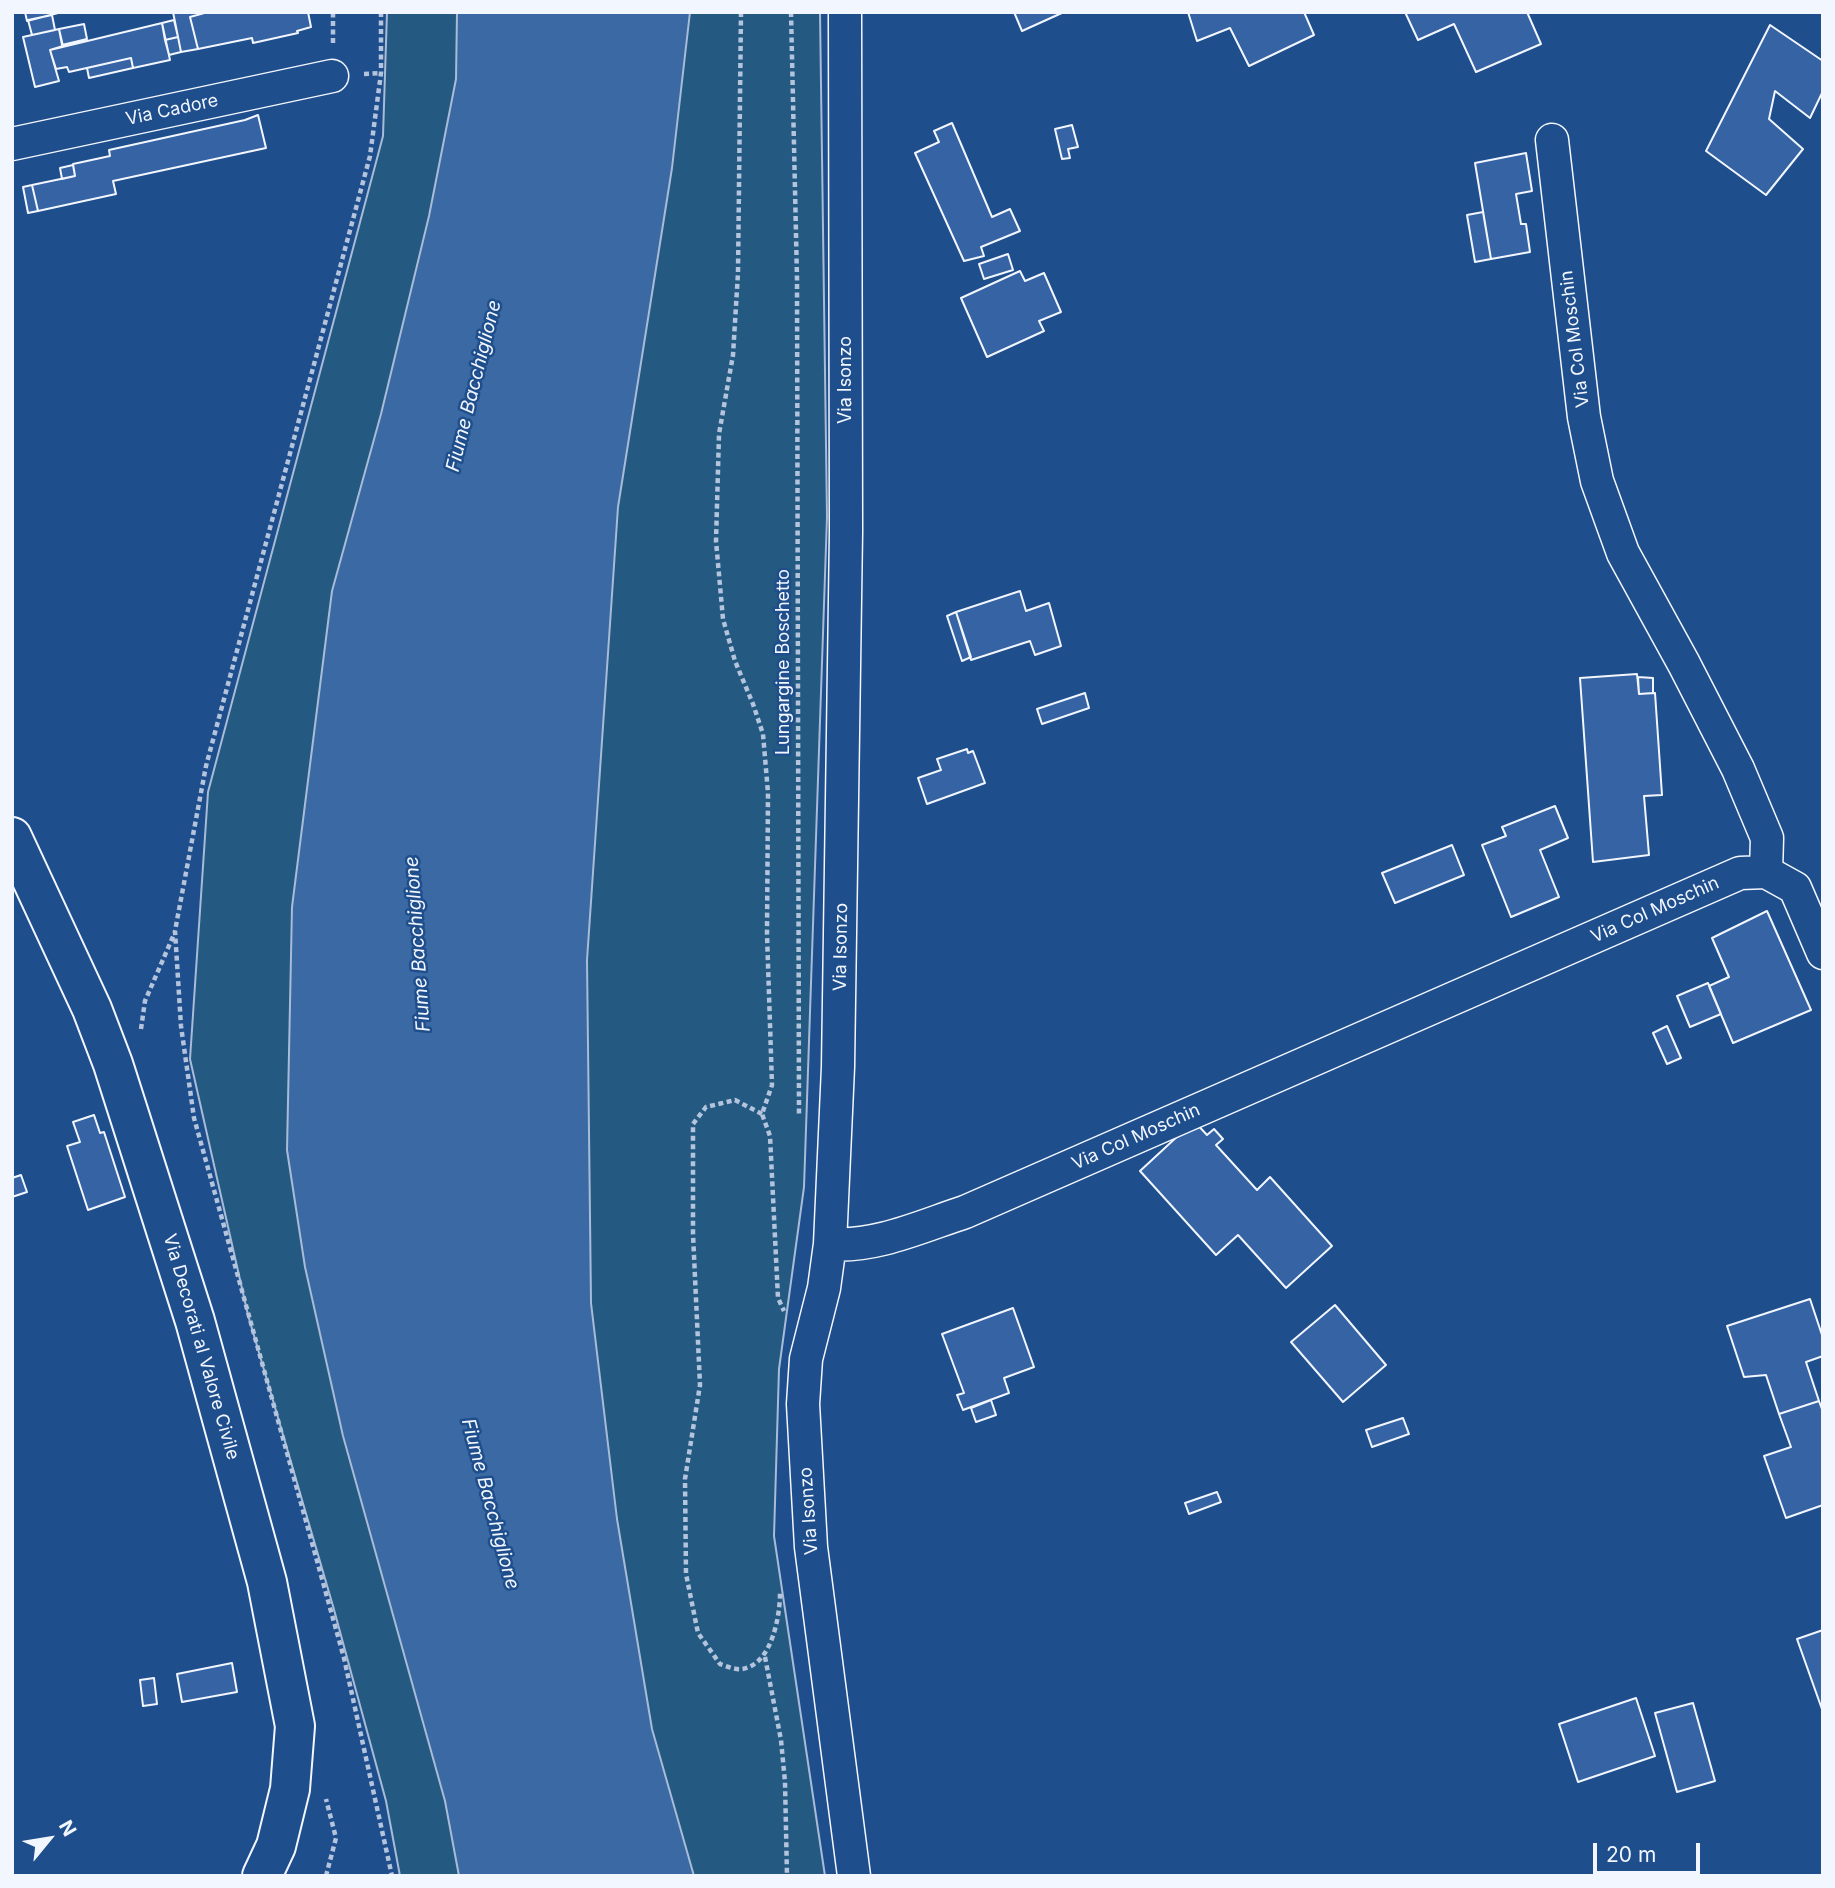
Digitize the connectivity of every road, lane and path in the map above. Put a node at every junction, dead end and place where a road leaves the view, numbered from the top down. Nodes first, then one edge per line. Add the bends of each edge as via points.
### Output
1 (381, 12) edge
2 (741, 12) edge
3 (791, 12) edge
4 (845, 12) edge
5 (332, 76) dead end
6 (1552, 139) dead end
7 (12, 144) edge
8 (12, 837) edge
9 (1766, 872) junction
10 (175, 931) junction
11 (1823, 953) edge
12 (139, 1042) dead end
13 (762, 1114) junction
14 (799, 1123) dead end
15 (830, 1244) junction
16 (806, 1359) junction
17 (780, 1583) dead end
18 (765, 1657) junction
19 (262, 1876) edge
20 (393, 1876) edge
21 (787, 1876) edge
22 (854, 1876) edge

1 - 10 path via 381,73 370,156 206,766
2 - 13 path via 738,273 733,355 719,434 716,541 723,618 763,734 768,793 772,1085
3 - 14 path, Lungargine Boschetto via 797,279
4 - 15 street, Via Isonzo via 842,889
5 - 7 street, Via Cadore
6 - 9 street, Via Col Moschin via 1584,417 1597,481 1623,553 1738,769 1767,838
8 - 19 street, Via Decorati al Valore Civile via 92,1009 120,1087 195,1321 267,1582 295,1726 290,1789 276,1846
9 - 11 street via 1795,888
9 - 15 street, Via Col Moschin via 1740,873 965,1212 894,1236
10 - 12 path via 145,1001
10 - 20 path via 181,1026 194,1118 344,1658
13 - 16 path via 770,1136 778,1298
13 - 18 path via 736,1100 706,1107 693,1124 700,1385 685,1479 686,1574 698,1633 720,1664 741,1669
15 - 16 street, Via Isonzo
16 - 22 street, Via Isonzo via 803,1404 811,1547
17 - 18 path via 780,1608
18 - 21 path via 781,1740

